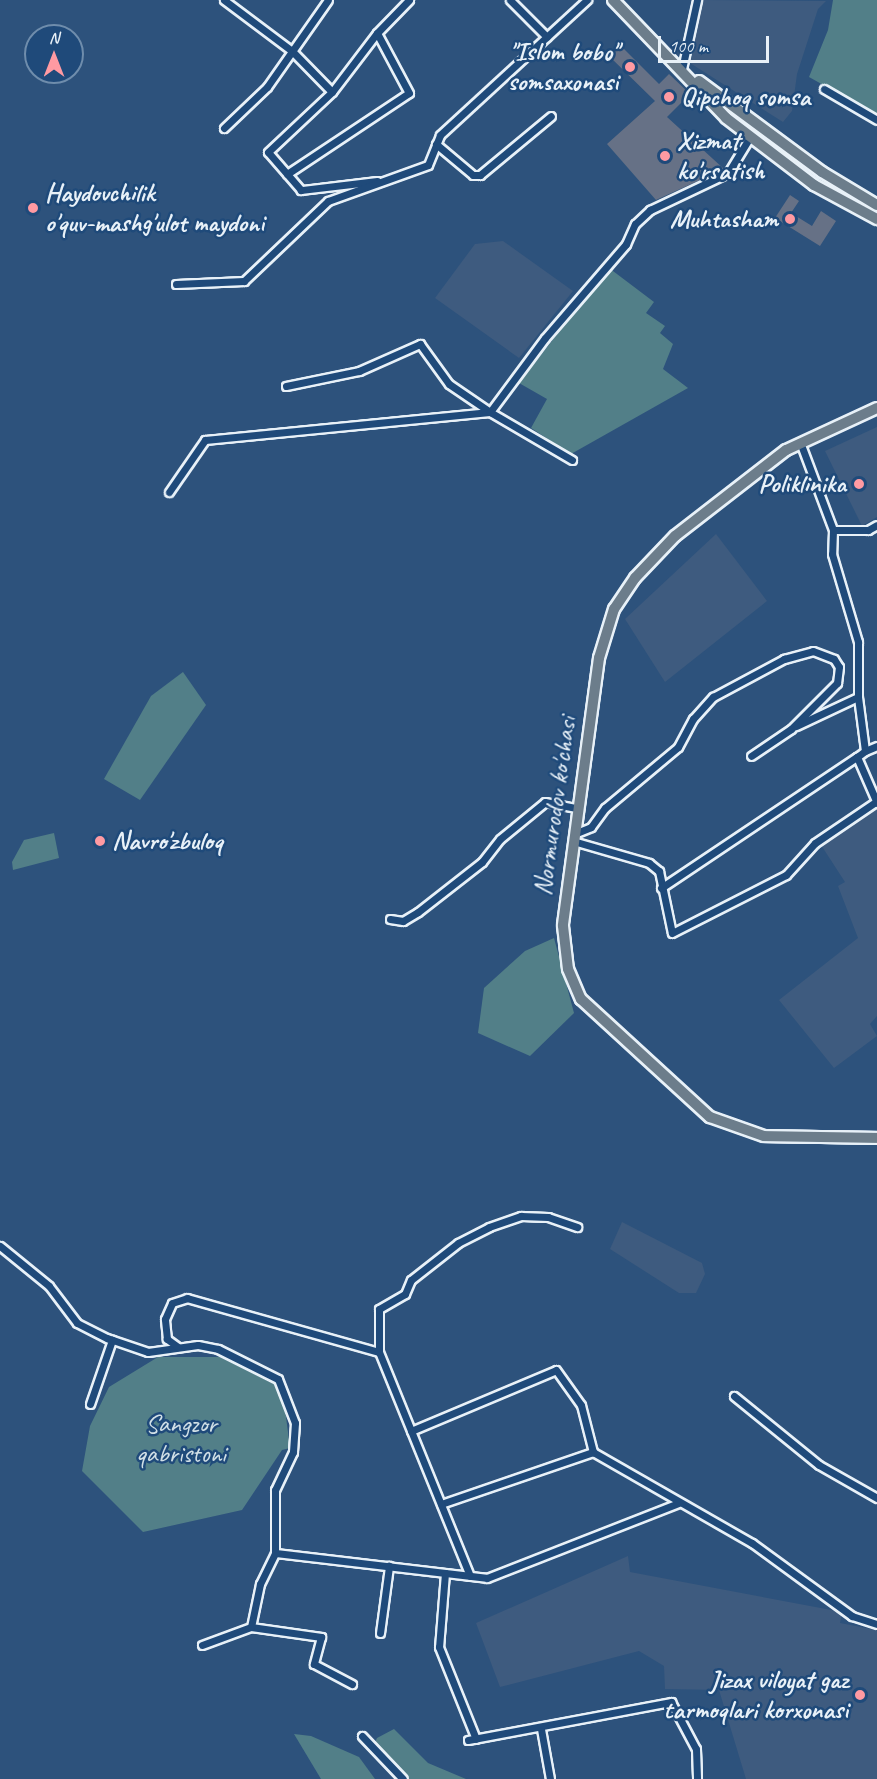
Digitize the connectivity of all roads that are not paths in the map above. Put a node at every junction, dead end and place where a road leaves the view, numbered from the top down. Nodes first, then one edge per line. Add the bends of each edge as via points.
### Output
1 (224, 0) edge
2 (328, 0) edge
3 (409, 0) edge
4 (510, 0) edge
5 (587, 0) edge
6 (613, 0) edge
7 (697, 0) edge
8 (377, 33) junction
9 (547, 37) junction
10 (292, 51) junction
11 (682, 69) junction
12 (824, 89) dead end
13 (332, 92) junction
14 (551, 116) dead end
15 (877, 120) edge
16 (224, 128) dead end
17 (750, 137) junction
18 (436, 144) junction
19 (822, 172) junction
20 (287, 174) junction
21 (389, 179) junction
22 (814, 185) junction
23 (877, 205) edge
24 (877, 219) edge
25 (176, 284) dead end
26 (286, 386) dead end
27 (877, 409) edge
28 (490, 412) junction
29 (800, 442) junction
30 (572, 460) dead end
31 (169, 492) dead end
32 (877, 525) edge
33 (833, 530) junction
34 (858, 698) junction
35 (791, 729) junction
36 (877, 746) edge
37 (865, 751) junction
38 (751, 756) dead end
39 (857, 757) junction
40 (876, 803) edge
41 (576, 808) junction
42 (572, 838) junction
43 (662, 888) junction
44 (390, 919) dead end
45 (877, 1138) edge
46 (577, 1227) dead end
47 (0, 1246) edge
48 (112, 1340) junction
49 (178, 1347) junction
50 (379, 1352) junction
51 (735, 1396) dead end
52 (90, 1404) dead end
53 (411, 1431) junction
54 (593, 1452) junction
55 (877, 1498) edge
56 (678, 1503) junction
57 (441, 1504) junction
58 (275, 1553) junction
59 (389, 1566) junction
60 (445, 1573) junction
61 (470, 1576) junction
62 (877, 1624) edge
63 (251, 1627) junction
64 (380, 1633) dead end
65 (202, 1645) dead end
66 (352, 1684) dead end
67 (542, 1729) junction
68 (362, 1736) dead end
69 (404, 1779) edge
70 (550, 1779) edge
71 (697, 1779) edge

1 - 10 street
2 - 10 street
3 - 8 street
4 - 9 street
5 - 9 street
6 - 11 main road
7 - 11 street
8 - 13 street
8 - 20 street via 409,93
9 - 18 street via 440,135
10 - 13 street
10 - 16 street via 267,87
11 - 17 main road
11 - 19 main road
12 - 15 street
13 - 20 street via 268,152
14 - 18 street via 480,175 473,175
17 - 22 main road
17 - 28 street via 728,174 650,210 635,224 626,244 545,338
18 - 21 street via 428,165
19 - 22 main road via 812,175
19 - 23 main road
20 - 21 street via 301,190
21 - 25 street via 328,201 244,281
22 - 24 main road
26 - 28 street via 360,371 420,344 449,384
27 - 29 main road, Normurodov ko'chasi
28 - 30 street
28 - 31 street via 206,440
29 - 33 street
29 - 41 main road, Normurodov ko'chasi via 675,536 635,578 614,609 602,641
32 - 33 street via 868,530
33 - 34 street via 832,554 858,642
34 - 35 street
34 - 37 street
35 - 38 street
35 - 42 street via 837,683 834,658 813,651 784,659 713,697 693,719 678,747 604,808 591,827
36 - 37 street
37 - 39 street
39 - 40 street
39 - 43 street
40 - 43 street via 815,843 786,875 672,933
41 - 42 main road, Normurodov ko'chasi
41 - 44 street via 545,802 500,839 482,862 418,912 403,921
42 - 43 street via 649,863 659,871
42 - 45 main road, Normurodov ko'chasi via 565,947 571,979 589,1008 720,1124 764,1136
46 - 50 street via 548,1217 521,1216 458,1243 411,1280 405,1294 379,1309
47 - 48 street via 49,1286 77,1323
48 - 49 street via 148,1352
48 - 52 street
49 - 50 street via 167,1339 165,1319 172,1303 187,1298
49 - 58 street via 218,1349 278,1379 288,1398 295,1423 293,1452 275,1490
50 - 53 street
51 - 55 street via 819,1465
53 - 54 street via 556,1370 581,1406
53 - 57 street
54 - 56 street
54 - 57 street
56 - 61 street via 487,1578
56 - 62 street via 752,1543 852,1616
57 - 61 street
58 - 59 street
58 - 63 street via 260,1584
59 - 60 street
59 - 64 street
60 - 61 street
60 - 67 street via 439,1647 472,1739
63 - 65 street
63 - 66 street via 321,1637 314,1664
67 - 70 street
67 - 71 street via 671,1702 696,1749
68 - 69 street

